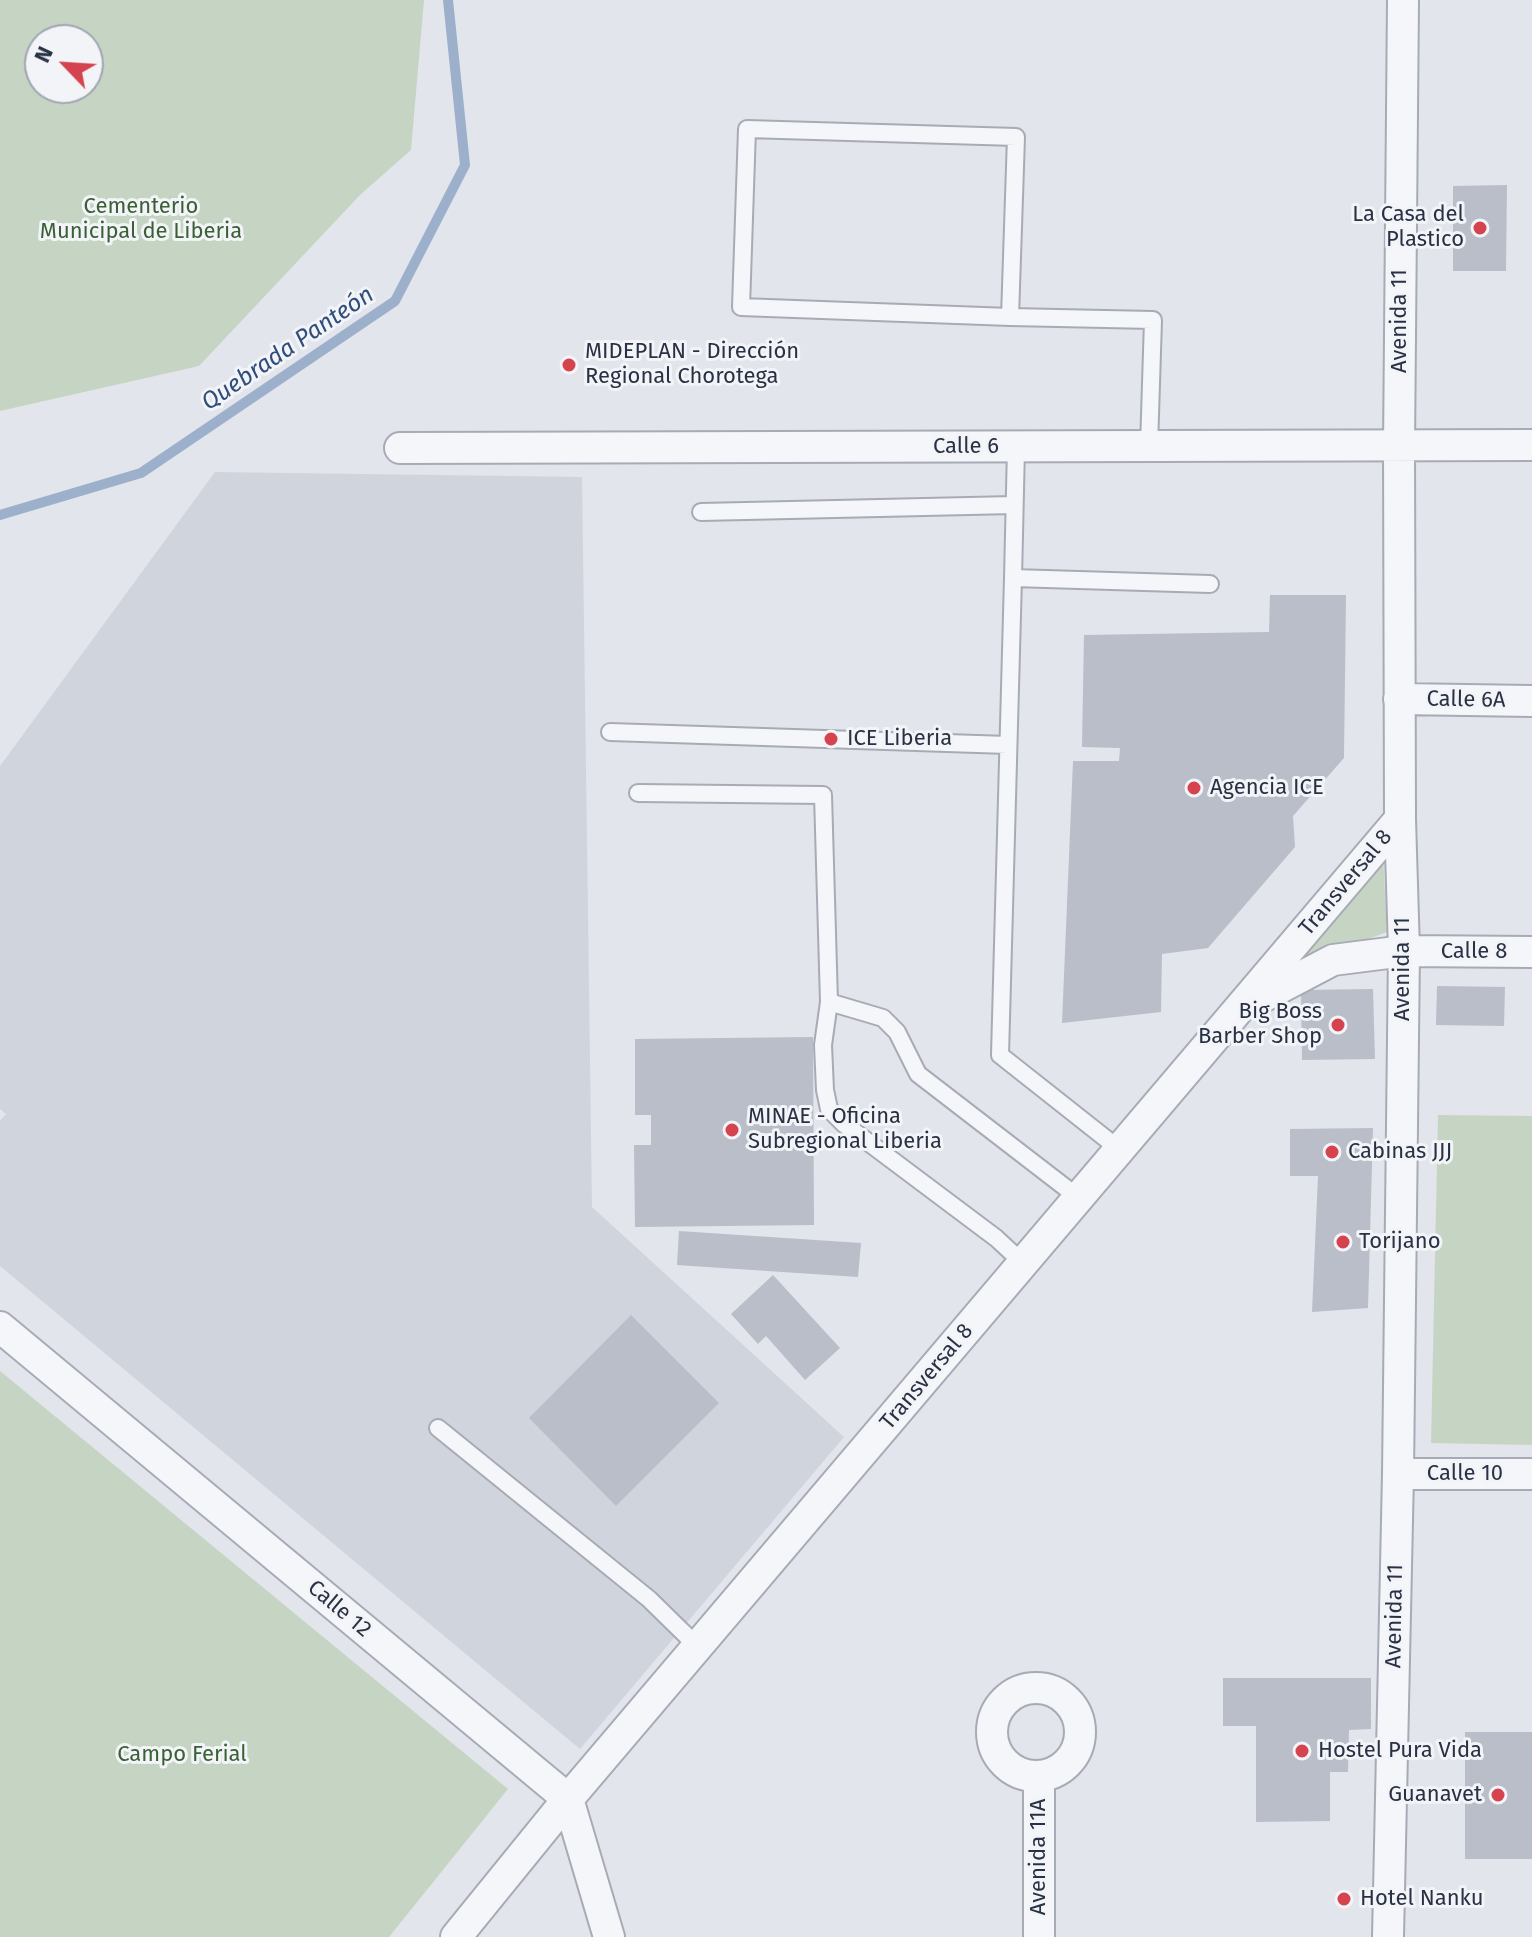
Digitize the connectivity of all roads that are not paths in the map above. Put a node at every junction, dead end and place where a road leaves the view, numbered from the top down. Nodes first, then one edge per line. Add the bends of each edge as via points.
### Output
1 (1403, 0) edge
2 (1010, 317) junction
3 (1532, 445) edge
4 (1016, 447) junction
5 (1149, 447) junction
6 (1399, 447) junction
7 (400, 448) dead end
8 (1014, 505) junction
9 (701, 512) dead end
10 (1013, 578) junction
11 (1210, 584) dead end
12 (1399, 699) junction
13 (1532, 701) edge
14 (610, 732) dead end
15 (1008, 745) junction
16 (638, 793) dead end
17 (1400, 819) junction
18 (1404, 951) junction
19 (1532, 952) edge
20 (829, 1002) junction
21 (1237, 1011) junction
22 (1119, 1149) junction
23 (1079, 1198) junction
24 (1023, 1263) junction
25 (0, 1327) edge
26 (438, 1428) dead end
27 (1398, 1474) junction
28 (1532, 1474) edge
29 (698, 1647) junction
30 (1039, 1776) dead end
31 (568, 1799) junction
32 (456, 1937) edge
33 (609, 1937) edge
34 (1039, 1937) edge
35 (1388, 1937) edge

1 - 6 street, Avenida 11
2 - 2 lane via 741,307 747,129 1016,137
2 - 5 lane via 1153,320
3 - 6 street, Calle 6
4 - 5 street, Calle 6
4 - 7 street, Calle 6
4 - 8 lane
5 - 6 street, Calle 6
6 - 12 street, Avenida 11
8 - 9 lane
8 - 10 lane
10 - 11 lane
10 - 15 lane
12 - 13 street, Calle 6A
12 - 17 street, Avenida 11
14 - 15 lane
15 - 22 lane via 1000,1055
16 - 20 lane via 823,795
17 - 18 street, Avenida 11
17 - 21 street, Transversal 8
18 - 19 street, Calle 8
18 - 21 street, Calle 8 via 1333,960
18 - 27 street, Avenida 11
20 - 23 lane via 883,1018 897,1032 918,1074
20 - 24 lane via 823,1045 829,1109
21 - 22 street, Transversal 8
22 - 23 street, Transversal 8
23 - 24 street, Transversal 8
24 - 29 street, Transversal 8
25 - 31 street, Calle 12
26 - 29 lane via 649,1599
27 - 28 street, Calle 10
27 - 35 street, Avenida 11
29 - 31 street, Transversal 8
30 - 34 street, Avenida 11A
31 - 32 street, Transversal 8
31 - 33 street

